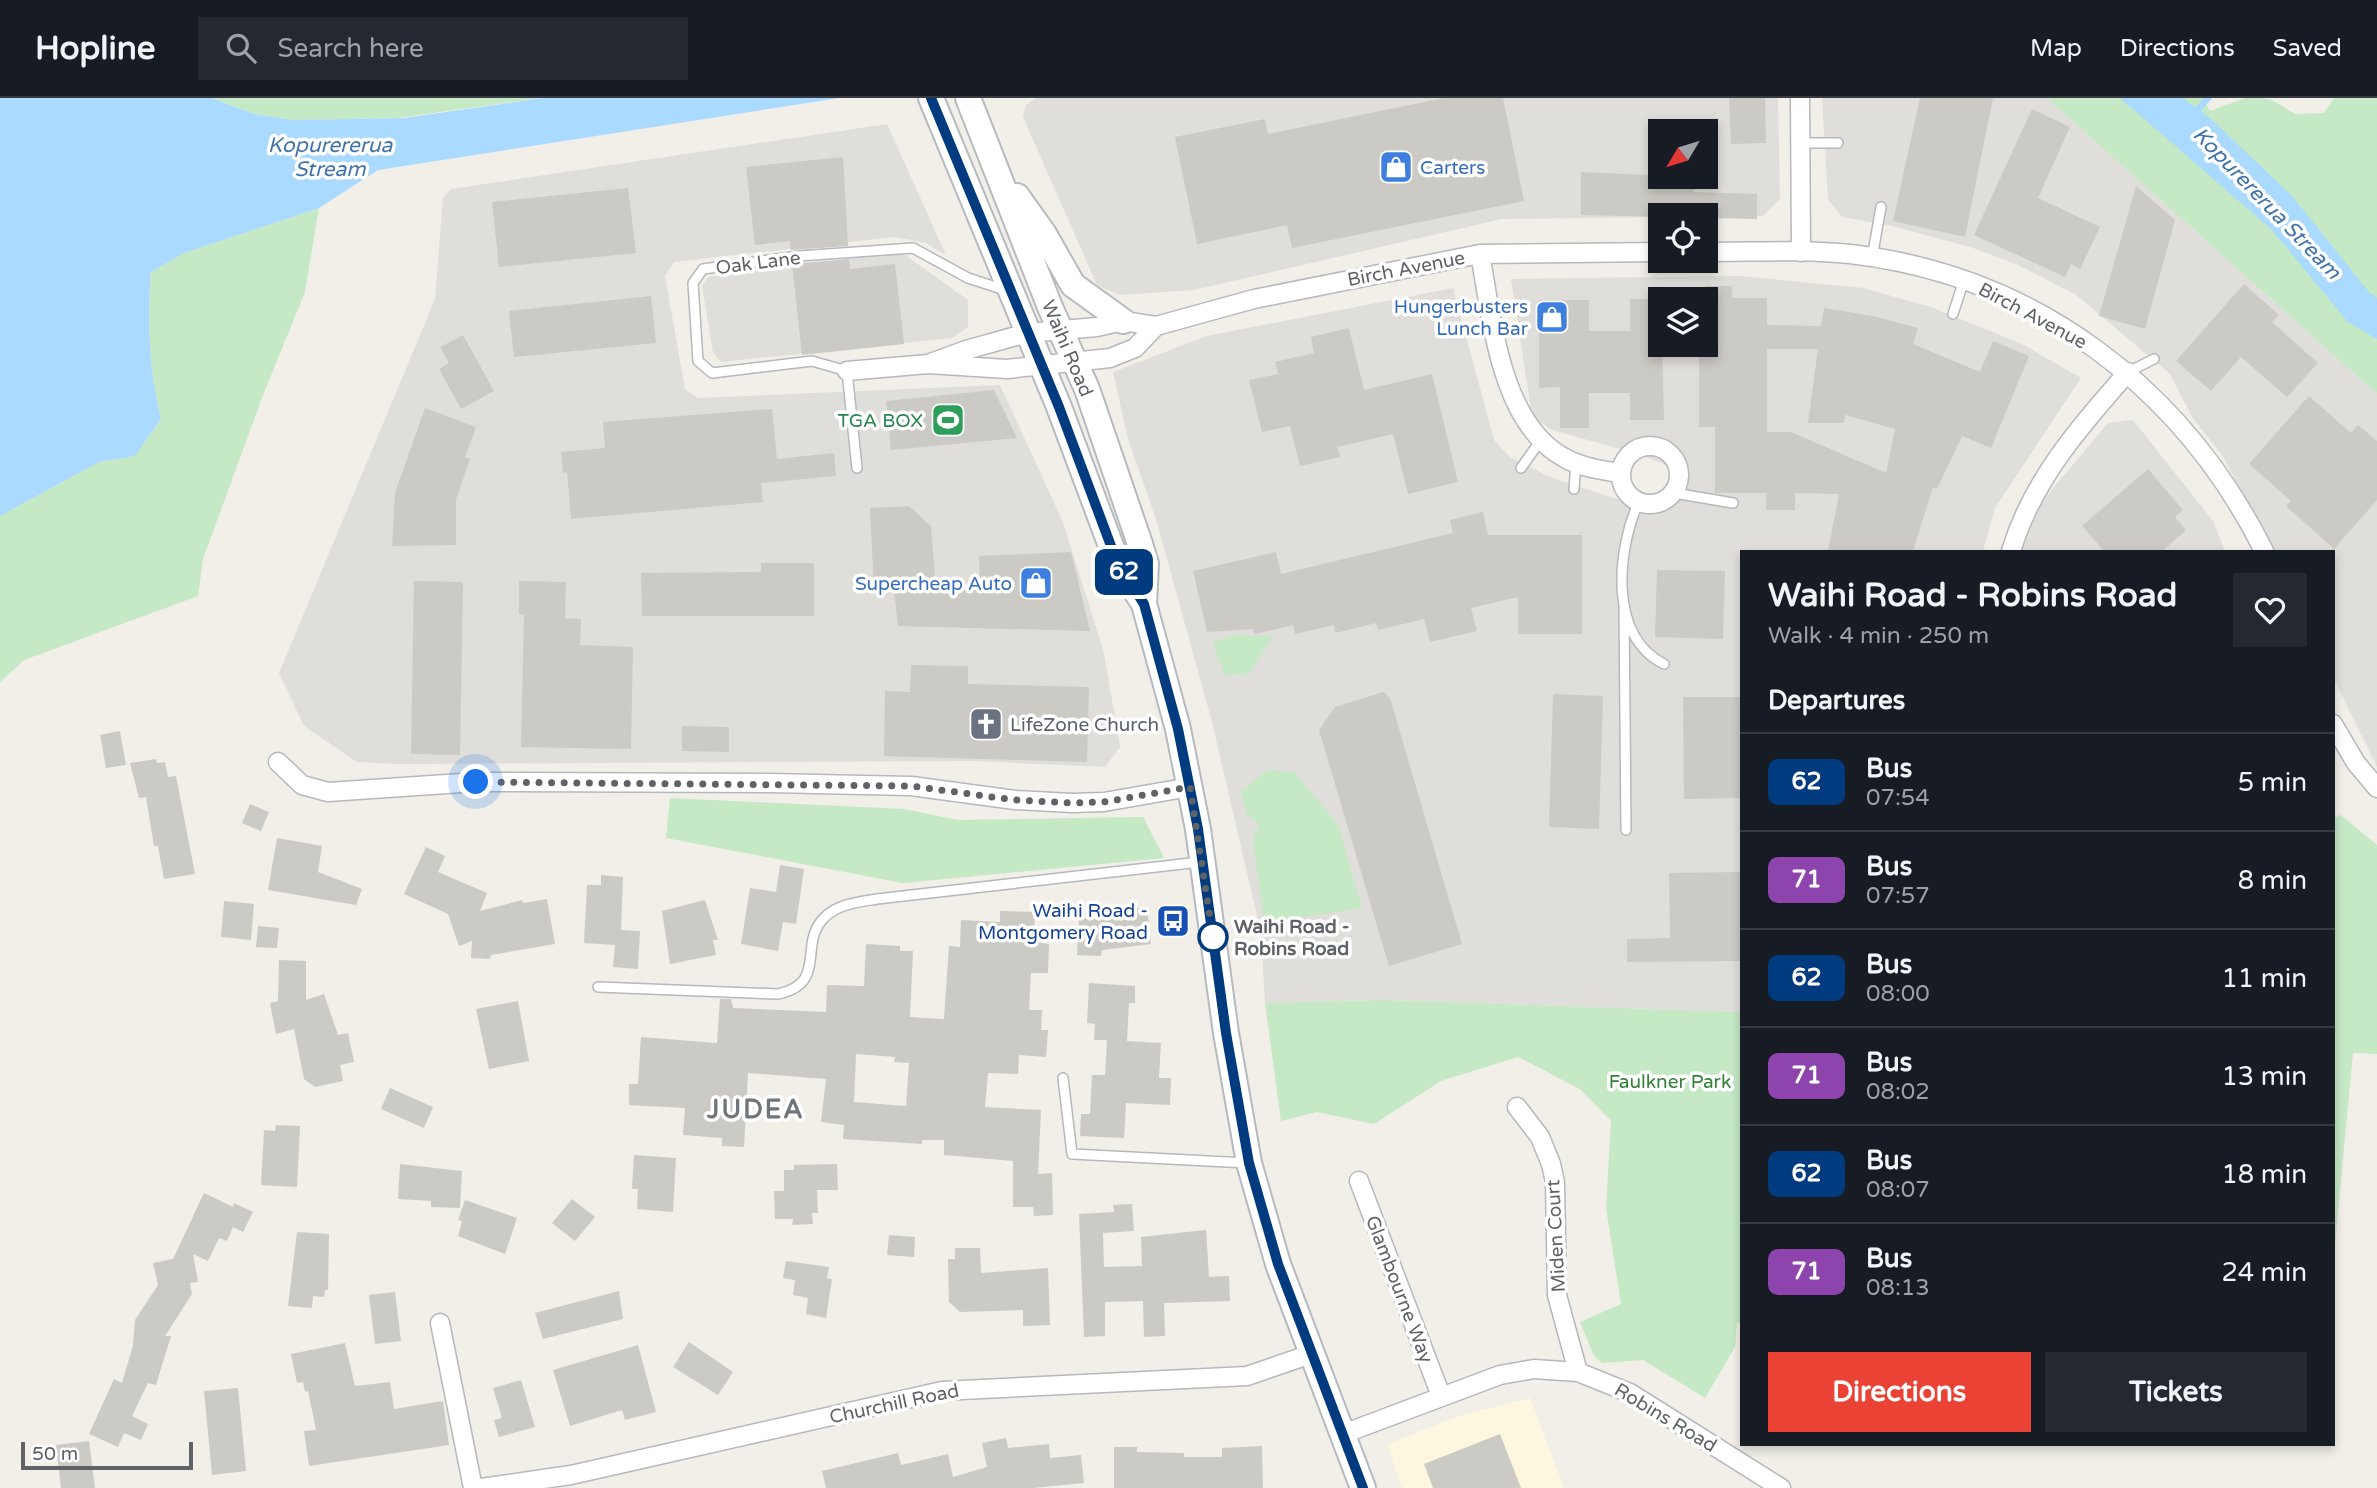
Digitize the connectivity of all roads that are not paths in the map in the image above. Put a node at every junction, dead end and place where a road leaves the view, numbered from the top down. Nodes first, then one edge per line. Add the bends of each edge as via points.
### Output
1 (968, 98) edge
2 (1800, 98) edge
3 (932, 102) edge
4 (1802, 143) junction
5 (1838, 143) dead end
6 (996, 167) junction
7 (1881, 207) dead end
8 (1648, 252) edge
9 (1718, 252) edge
10 (1801, 252) junction
11 (1480, 254) junction
12 (1872, 258) junction
13 (1964, 280) junction
14 (1009, 291) junction
15 (1954, 314) dead end
16 (1123, 321) junction
17 (1156, 326) junction
18 (1045, 332) junction
19 (2154, 359) dead end
20 (928, 364) junction
21 (1058, 364) junction
22 (847, 371) junction
23 (2128, 372) junction
24 (1541, 440) junction
25 (1576, 463) junction
26 (857, 468) dead end
27 (1521, 468) dead end
28 (1619, 473) junction
29 (1574, 489) dead end
30 (1674, 493) junction
31 (1639, 501) junction
32 (1732, 503) dead end
33 (2011, 550) edge
34 (2263, 550) edge
35 (1144, 604) junction
36 (1624, 606) junction
37 (1664, 664) dead end
38 (2335, 727) edge
39 (278, 762) dead end
40 (1190, 787) junction
41 (2377, 788) edge
42 (1626, 831) dead end
43 (1202, 862) junction
44 (598, 987) dead end
45 (1063, 1078) dead end
46 (1517, 1107) dead end
47 (1249, 1163) junction
48 (1359, 1181) dead end
49 (440, 1323) dead end
50 (1311, 1354) junction
51 (1578, 1372) junction
52 (1441, 1396) junction
53 (1343, 1434) junction
54 (473, 1488) edge
55 (481, 1488) edge
56 (1363, 1488) edge
57 (1781, 1488) edge

1 - 6 main road, Waihi Road
2 - 4 street
3 - 14 main road, Waihi Road
4 - 5 lane
4 - 10 street
6 - 16 main road via 1044,234 1073,285
6 - 18 main road, Waihi Road
7 - 12 lane
8 - 11 street, Birch Avenue
9 - 10 street, Birch Avenue
10 - 12 street, Birch Avenue
11 - 17 street, Birch Avenue via 1254,299
11 - 24 street via 1513,401
12 - 13 street, Birch Avenue
13 - 15 lane
13 - 23 street, Birch Avenue via 2024,305 2074,333
14 - 18 main road, Waihi Road
14 - 22 lane, Oak Lane via 968,278 913,248 799,256 703,269 697,275 693,283 698,361 712,373 812,360
16 - 17 street, Birch Avenue
16 - 18 street, Birch Avenue
17 - 21 street, Birch Avenue via 1135,348 1110,358
18 - 20 street, Oak Lane
18 - 21 main road, Waihi Road
18 - 21 main road, Waihi Road
19 - 23 lane
20 - 21 street, Oak Lane via 1007,369
20 - 22 street, Oak Lane
21 - 35 main road, Waihi Road via 1117,562
21 - 35 main road, Waihi Road via 1087,389 1146,564
22 - 26 lane
23 - 33 street via 2051,465 2017,528
23 - 34 street, Birch Avenue via 2221,475
24 - 25 street
24 - 27 lane
25 - 28 street
25 - 29 lane
28 - 30 street via 1639,447 1658,446 1674,457 1678,466 1679,485
28 - 31 street via 1625,488
30 - 31 street via 1658,503
30 - 32 lane
31 - 36 lane via 1624,544
35 - 40 main road, Waihi Road
36 - 37 lane via 1639,645
36 - 42 lane
38 - 41 street
39 - 40 street via 302,785 328,792 476,782 769,783 911,786 1072,803
40 - 43 main road, Waihi Road
43 - 44 lane via 845,906 820,923 805,982 778,994
43 - 47 main road, Waihi Road
45 - 47 lane via 1072,1154
46 - 51 street, Miden Court via 1540,1137 1555,1182 1557,1295
47 - 50 main road, Waihi Road via 1261,1212
48 - 52 street, Glambourne Way
49 - 54 street
50 - 53 main road, Waihi Road
50 - 55 street, Churchill Road via 1247,1376 942,1391 571,1475
51 - 52 street, Robins Road via 1519,1371
51 - 57 street, Robins Road via 1630,1393
52 - 53 street, Robins Road
53 - 56 main road, Waihi Road

